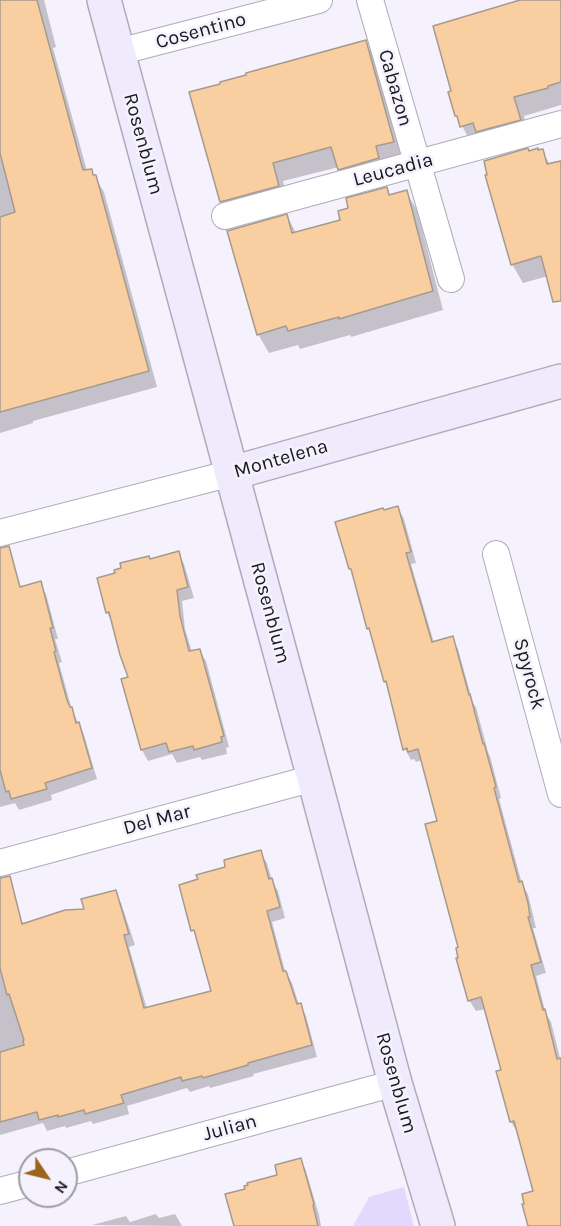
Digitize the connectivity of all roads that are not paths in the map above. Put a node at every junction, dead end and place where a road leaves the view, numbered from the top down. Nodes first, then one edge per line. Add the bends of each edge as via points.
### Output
1 (104, 0) edge
2 (319, 0) edge
3 (370, 0) edge
4 (118, 52) junction
5 (561, 123) edge
6 (417, 163) junction
7 (225, 216) dead end
8 (451, 279) dead end
9 (561, 381) edge
10 (232, 473) junction
11 (0, 533) edge
12 (496, 554) dead end
13 (315, 778) junction
14 (561, 794) edge
15 (0, 863) edge
16 (395, 1083) junction
17 (78, 1170) edge
18 (18, 1186) edge
19 (0, 1191) edge
20 (438, 1226) edge

1 - 4 street, Rosenblum
2 - 4 street, Cosentino
3 - 6 street, Cabazon
4 - 10 street, Rosenblum
5 - 6 street, Leucadia
6 - 7 street, Leucadia
6 - 8 street, Cabazon
9 - 10 street, Montelena
10 - 11 street, Montelena
10 - 13 street, Rosenblum
12 - 14 street, Spyrock
13 - 15 street, Del Mar
13 - 16 street, Rosenblum
16 - 17 street, Julian
16 - 20 street, Rosenblum
18 - 19 street

